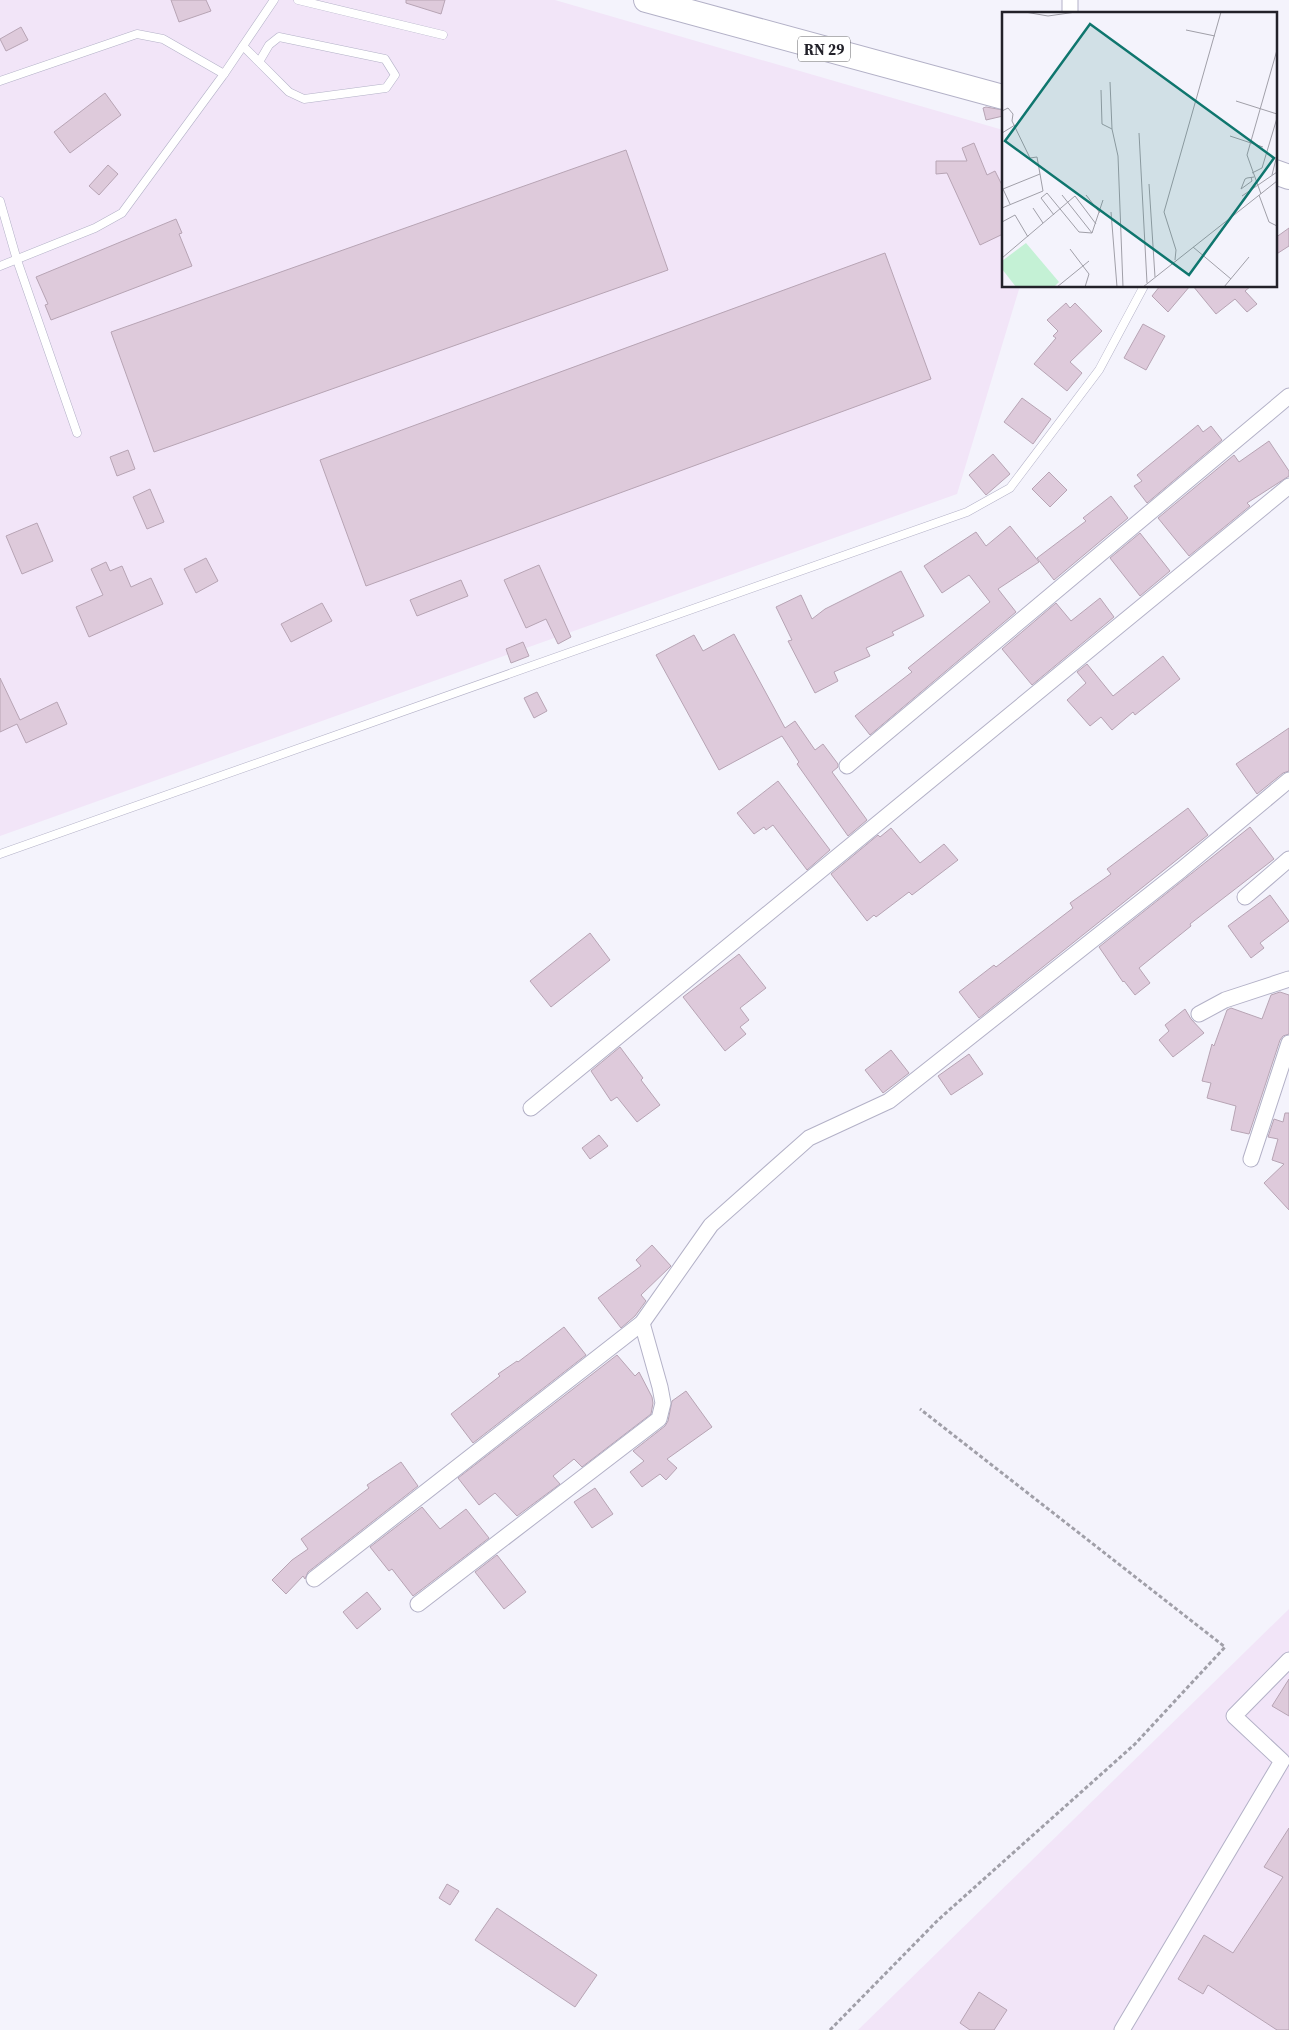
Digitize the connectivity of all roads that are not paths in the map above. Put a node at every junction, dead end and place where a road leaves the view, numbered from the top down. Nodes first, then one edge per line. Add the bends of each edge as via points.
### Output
1 (274, 0) edge
2 (298, 0) edge
3 (646, 0) edge
4 (443, 35) dead end
5 (243, 46) junction
6 (259, 62) junction
7 (224, 74) junction
8 (0, 81) edge
9 (1002, 97) edge
10 (1276, 172) edge
11 (1289, 177) edge
12 (0, 202) edge
13 (16, 260) junction
14 (0, 266) edge
15 (1143, 288) edge
16 (1289, 396) edge
17 (77, 433) dead end
18 (1289, 486) edge
19 (847, 766) dead end
20 (1289, 780) edge
21 (0, 854) edge
22 (1289, 859) edge
23 (1245, 897) dead end
24 (1289, 978) edge
25 (1200, 1014) dead end
26 (1289, 1043) edge
27 (531, 1108) dead end
28 (1251, 1159) dead end
29 (642, 1323) junction
30 (314, 1579) dead end
31 (418, 1604) dead end
32 (1289, 1660) edge
33 (1122, 2030) edge

1 - 5 lane
2 - 4 lane
3 - 9 main road, RN 29
5 - 6 lane
5 - 7 lane
6 - 6 lane via 289,92 304,99 386,88 396,74 385,60 279,37 269,45
7 - 8 lane via 163,39 137,34
7 - 13 lane via 122,213 95,228
10 - 11 main road
12 - 13 lane
13 - 14 lane
13 - 17 lane
15 - 21 lane via 1099,370 1010,488 967,512
16 - 19 street
18 - 27 street
20 - 29 street via 1181,870 889,1101 809,1138 711,1225
22 - 23 street
24 - 25 street via 1225,1000
26 - 28 street
29 - 30 street
29 - 31 street via 660,1387 663,1404 659,1419
32 - 33 street via 1234,1716 1282,1761

